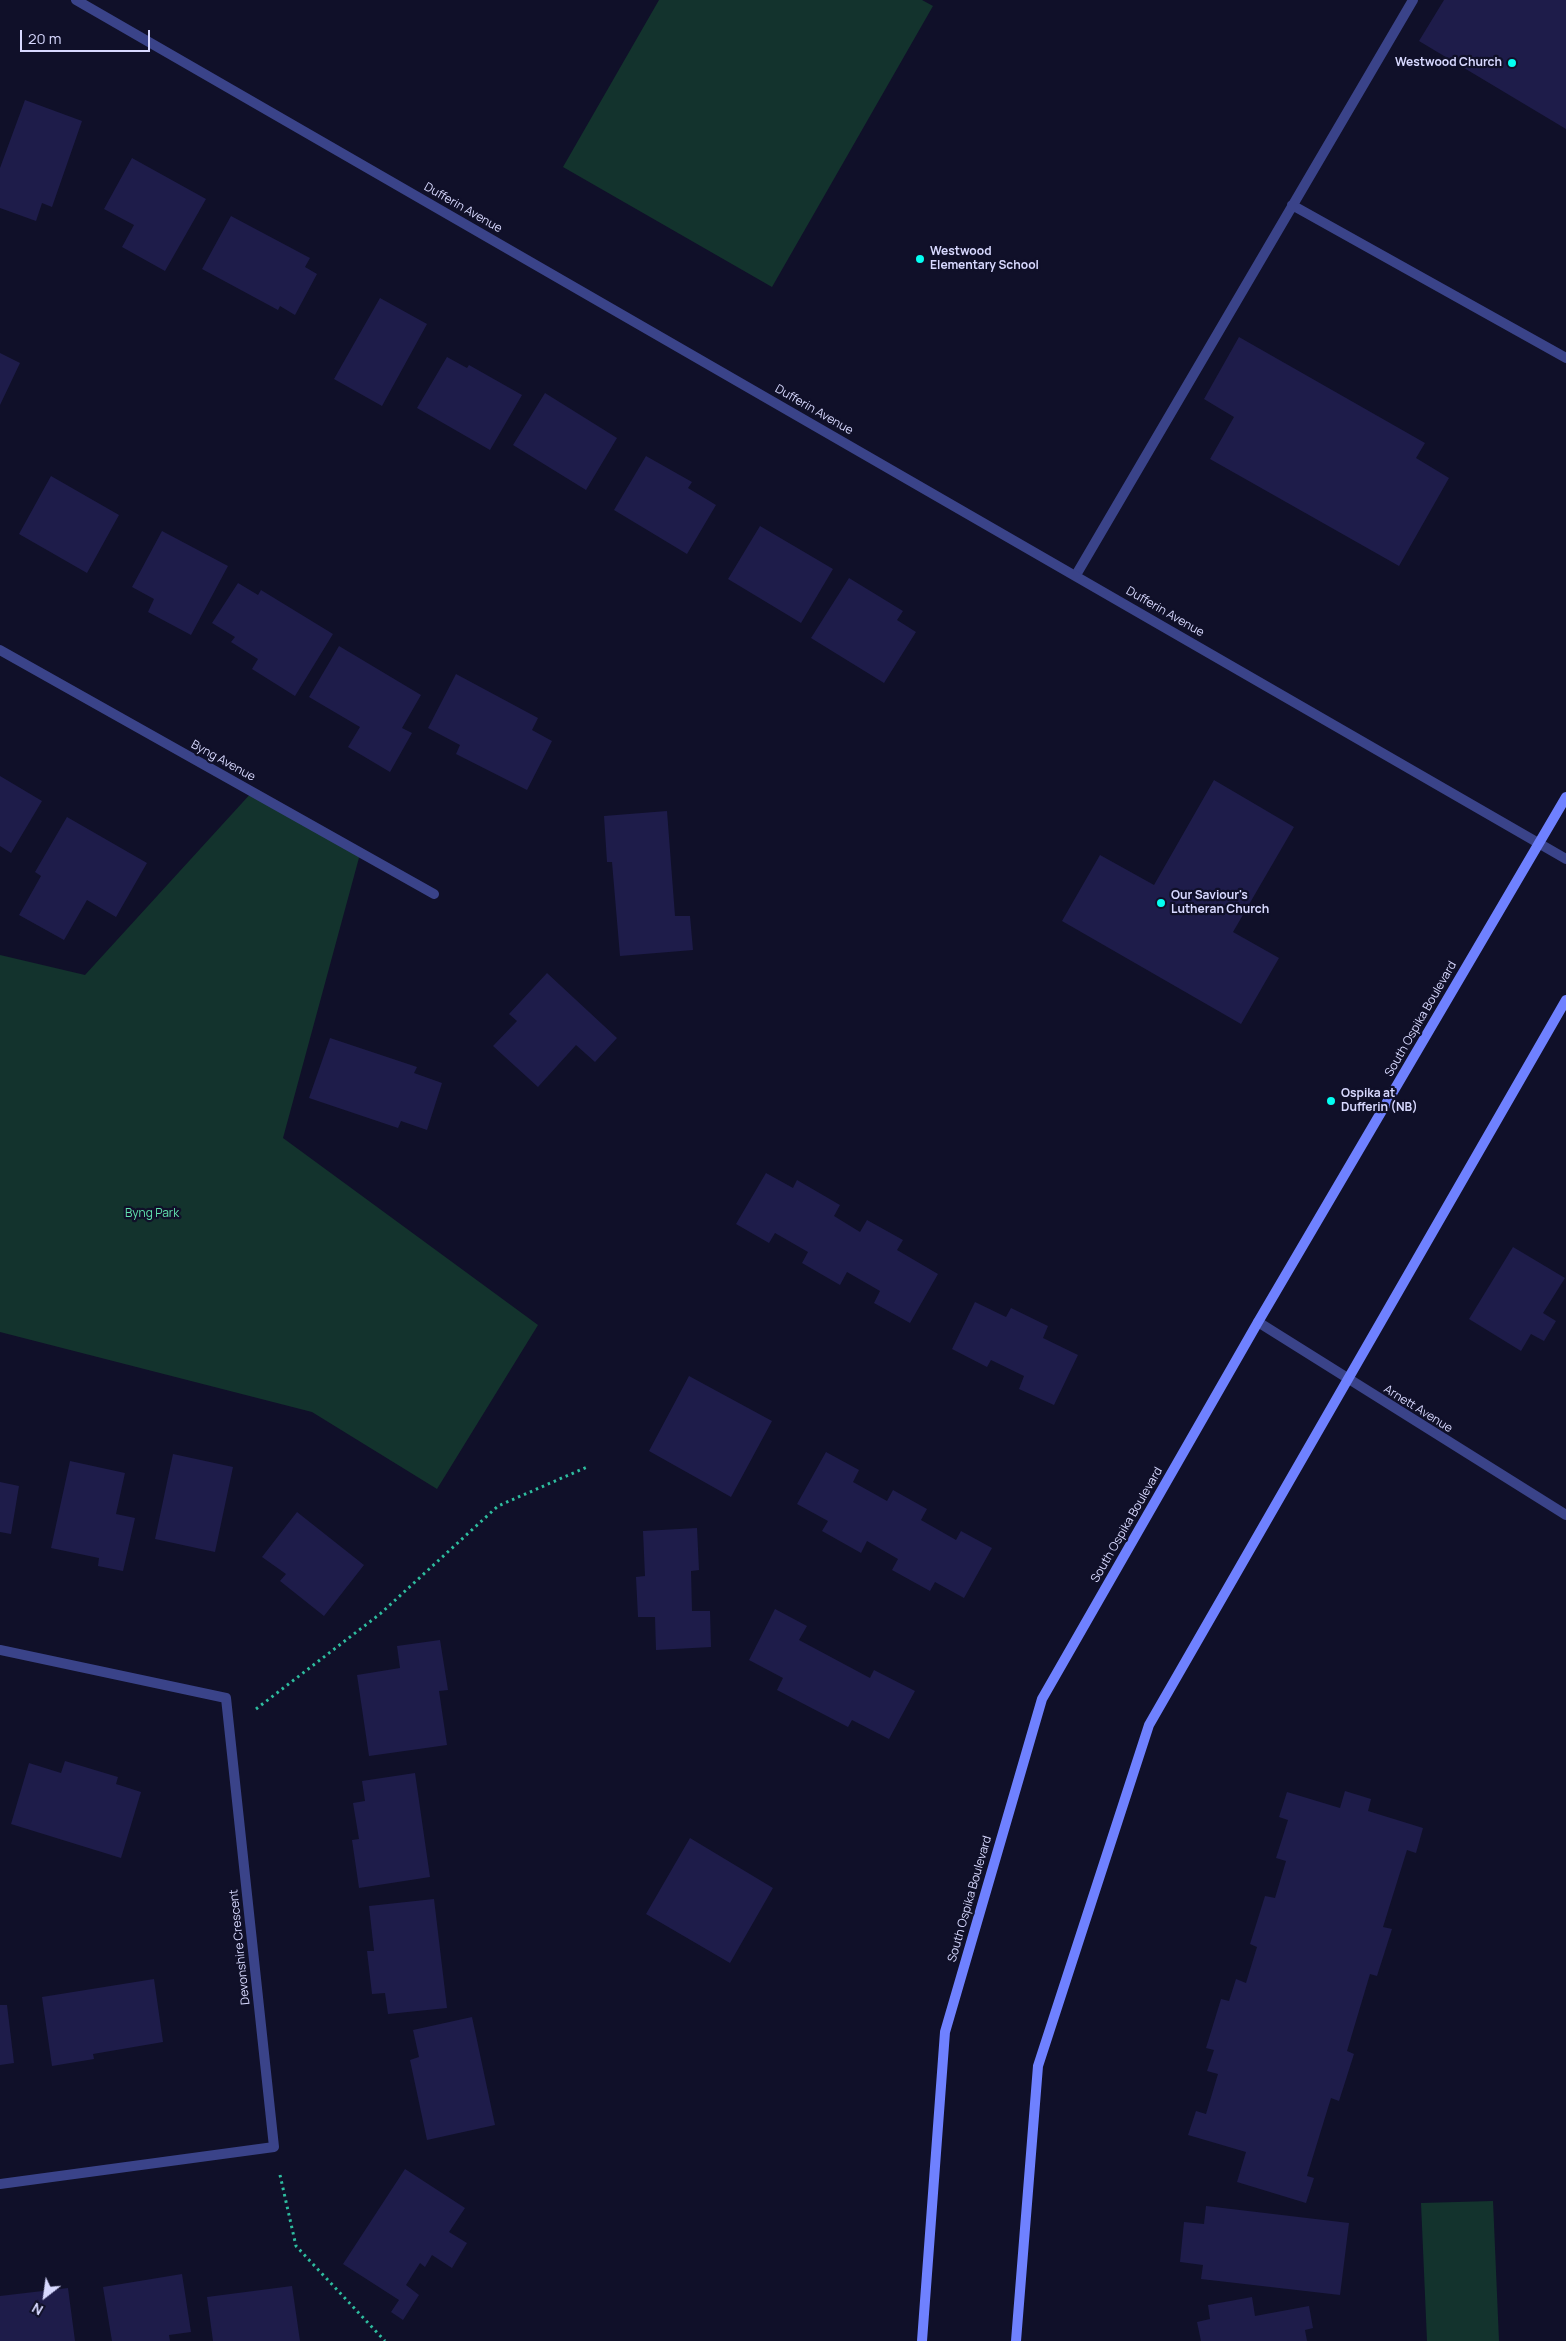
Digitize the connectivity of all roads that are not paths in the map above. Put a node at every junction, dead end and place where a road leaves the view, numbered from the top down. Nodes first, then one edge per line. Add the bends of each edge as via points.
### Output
1 (76, 0) edge
2 (1413, 0) edge
3 (1292, 205) junction
4 (1566, 358) edge
5 (1076, 575) junction
6 (0, 650) edge
7 (1566, 797) edge
8 (1540, 842) junction
9 (1566, 859) edge
10 (434, 894) dead end
11 (1566, 1000) edge
12 (1258, 1322) junction
13 (1348, 1380) junction
14 (1566, 1515) edge
15 (0, 1650) edge
16 (0, 2184) edge
17 (922, 2341) edge
18 (1016, 2341) edge

1 - 5 street, Dufferin Avenue
2 - 3 street
3 - 4 street
3 - 5 street
5 - 8 street, Dufferin Avenue
6 - 10 street, Byng Avenue
7 - 8 main road, South Ospika Boulevard
8 - 9 street, Dufferin Avenue
8 - 12 main road, South Ospika Boulevard
11 - 13 main road
12 - 13 street, Arnett Avenue
12 - 17 main road, South Ospika Boulevard via 1042,1699 945,2032
13 - 14 street, Arnett Avenue
13 - 18 main road via 1150,1725 1038,2066
15 - 16 street, Devonshire Crescent via 226,1698 274,2147

